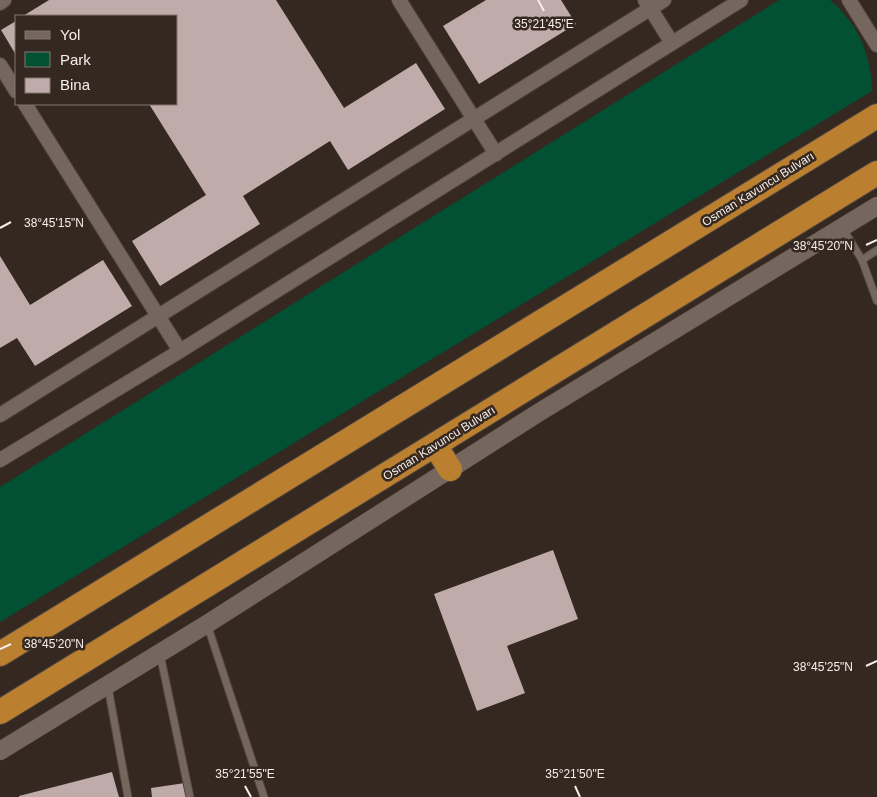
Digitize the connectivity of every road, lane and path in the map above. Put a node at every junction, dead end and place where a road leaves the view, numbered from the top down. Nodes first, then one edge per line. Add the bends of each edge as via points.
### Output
1 (4, 0) edge
2 (400, 0) edge
3 (664, 0) edge
4 (741, 0) edge
5 (849, 0) edge
6 (0, 3) edge
7 (648, 4) edge
8 (672, 43) junction
9 (877, 45) edge
10 (0, 65) edge
11 (15, 88) edge
12 (25, 105) edge
13 (877, 116) edge
14 (474, 119) junction
15 (496, 154) junction
16 (877, 173) edge
17 (877, 206) edge
18 (842, 227) junction
19 (877, 250) edge
20 (862, 260) junction
21 (877, 301) edge
22 (158, 317) junction
23 (180, 351) junction
24 (0, 415) edge
25 (435, 445) junction
26 (0, 460) edge
27 (450, 469) junction
28 (208, 624) junction
29 (0, 654) edge
30 (160, 654) junction
31 (108, 685) junction
32 (0, 712) edge
33 (0, 751) edge
34 (128, 797) edge
35 (190, 797) edge
36 (264, 797) edge

1 - 6 street
2 - 14 street
3 - 7 street
4 - 8 street
5 - 9 street
7 - 8 street
7 - 14 street
8 - 15 street
10 - 11 street
12 - 22 street
13 - 29 highway, Osman Kavuncu Bulvarı
14 - 15 street
14 - 22 street
15 - 23 street
16 - 25 highway, Osman Kavuncu Bulvarı
17 - 18 street
18 - 20 lane
18 - 27 street
19 - 20 lane
20 - 21 lane
22 - 23 street
22 - 24 street
23 - 26 street
25 - 27 highway
25 - 32 highway, Osman Kavuncu Bulvarı
27 - 28 street
28 - 30 street
28 - 36 lane
30 - 31 street
30 - 35 lane
31 - 33 street
31 - 34 lane

